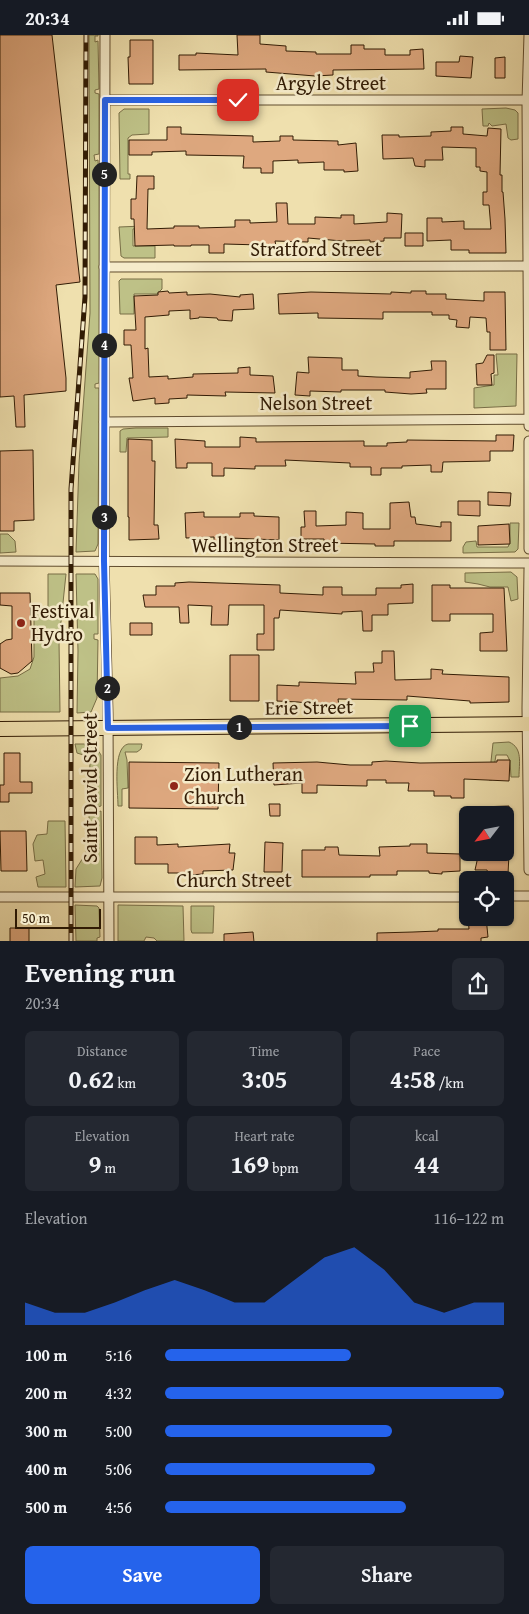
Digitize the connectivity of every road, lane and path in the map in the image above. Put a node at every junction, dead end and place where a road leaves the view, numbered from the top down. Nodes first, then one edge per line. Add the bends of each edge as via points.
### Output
1 (104, 35) edge
2 (529, 35) edge
3 (105, 100) junction
4 (527, 100) junction
5 (528, 266) edge
6 (104, 267) junction
7 (529, 421) edge
8 (104, 422) junction
9 (529, 441) edge
10 (529, 549) edge
11 (0, 561) edge
12 (104, 561) junction
13 (529, 563) edge
14 (529, 569) edge
15 (528, 724) edge
16 (108, 728) junction
17 (0, 729) edge
18 (529, 870) edge
19 (514, 896) edge
20 (0, 897) edge
21 (109, 897) junction
22 (459, 897) edge
23 (529, 897) edge
24 (108, 941) edge

1 - 3 street, Saint David Street
2 - 4 street
3 - 4 street, Argyle Street
3 - 6 street, Saint David Street
4 - 5 street
5 - 6 street, Stratford Street
5 - 7 street
6 - 8 street, Saint David Street
7 - 8 street, Nelson Street
8 - 12 street, Saint David Street
9 - 10 street
11 - 12 street, Wellington Street
12 - 13 street, Wellington Street
12 - 16 street, Saint David Street
14 - 15 street
15 - 16 main road, Erie Street
15 - 18 street
16 - 17 main road, Erie Street
16 - 21 street, Saint David Street
19 - 23 street
20 - 21 street, Church Street
21 - 22 street, Church Street
21 - 24 street, Saint David Street

